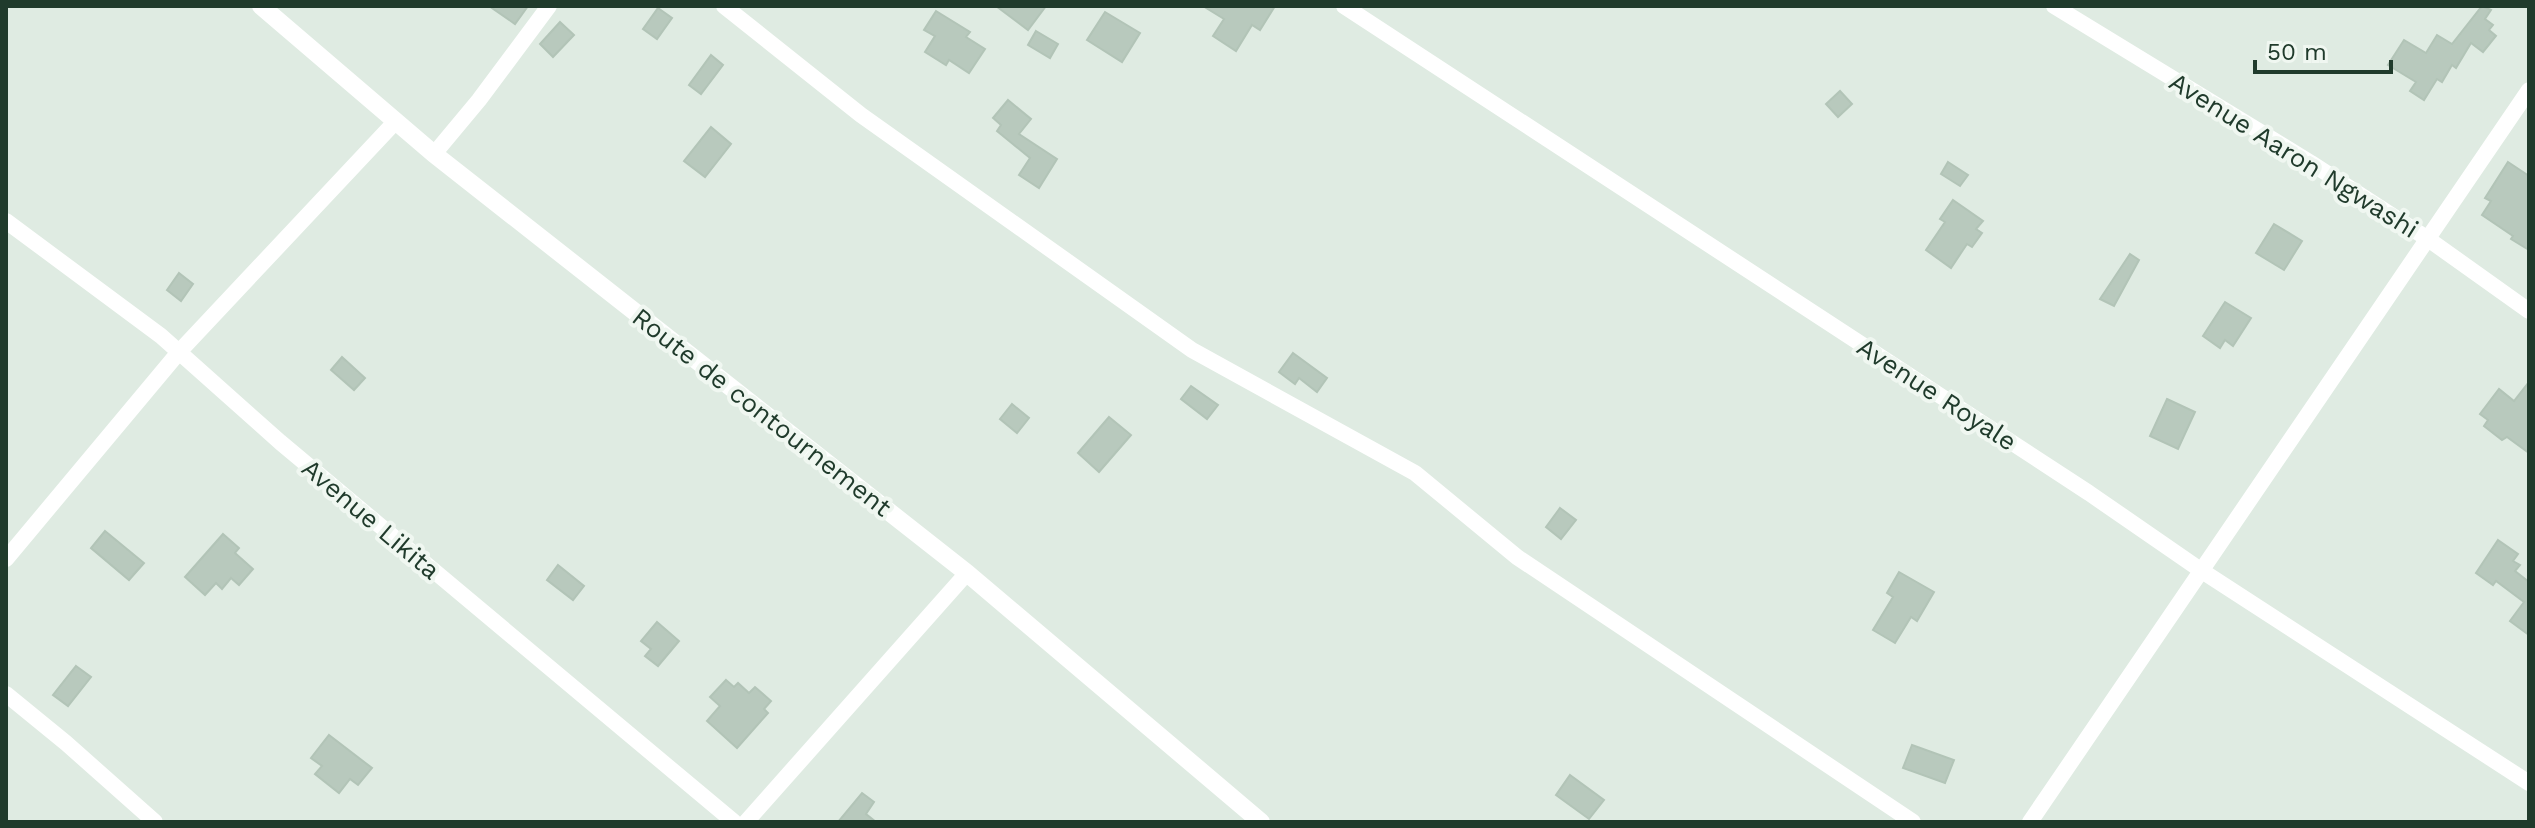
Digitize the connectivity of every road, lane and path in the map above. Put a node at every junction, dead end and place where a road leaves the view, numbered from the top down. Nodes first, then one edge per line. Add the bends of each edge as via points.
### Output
1 (261, 6) edge
2 (549, 6) edge
3 (724, 6) edge
4 (1344, 6) edge
5 (2054, 6) edge
6 (2529, 90) edge
7 (396, 121) junction
8 (434, 154) junction
9 (6, 221) edge
10 (2428, 239) junction
11 (2529, 311) edge
12 (179, 352) junction
13 (6, 559) edge
14 (2202, 571) junction
15 (967, 573) junction
16 (6, 694) edge
17 (2529, 783) edge
18 (155, 822) edge
19 (734, 822) edge
20 (746, 822) edge
21 (1261, 822) edge
22 (1913, 822) edge
23 (2030, 822) edge

1 - 7 street, Route de contournement
2 - 8 street
3 - 22 street via 861,115 1192,350 1415,473 1517,557
4 - 14 street, Avenue Royale
5 - 10 street, Avenue Aaron Ngwashi
6 - 10 street
7 - 8 street, Route de contournement
7 - 12 street
8 - 15 street, Route de contournement
9 - 12 street, Avenue Likita
10 - 11 street, Avenue Aaron Ngwashi
10 - 14 street
12 - 13 street
12 - 19 street, Avenue Likita
14 - 17 street, Avenue Royale
14 - 23 street
15 - 20 street
15 - 21 street, Route de contournement
16 - 18 street

